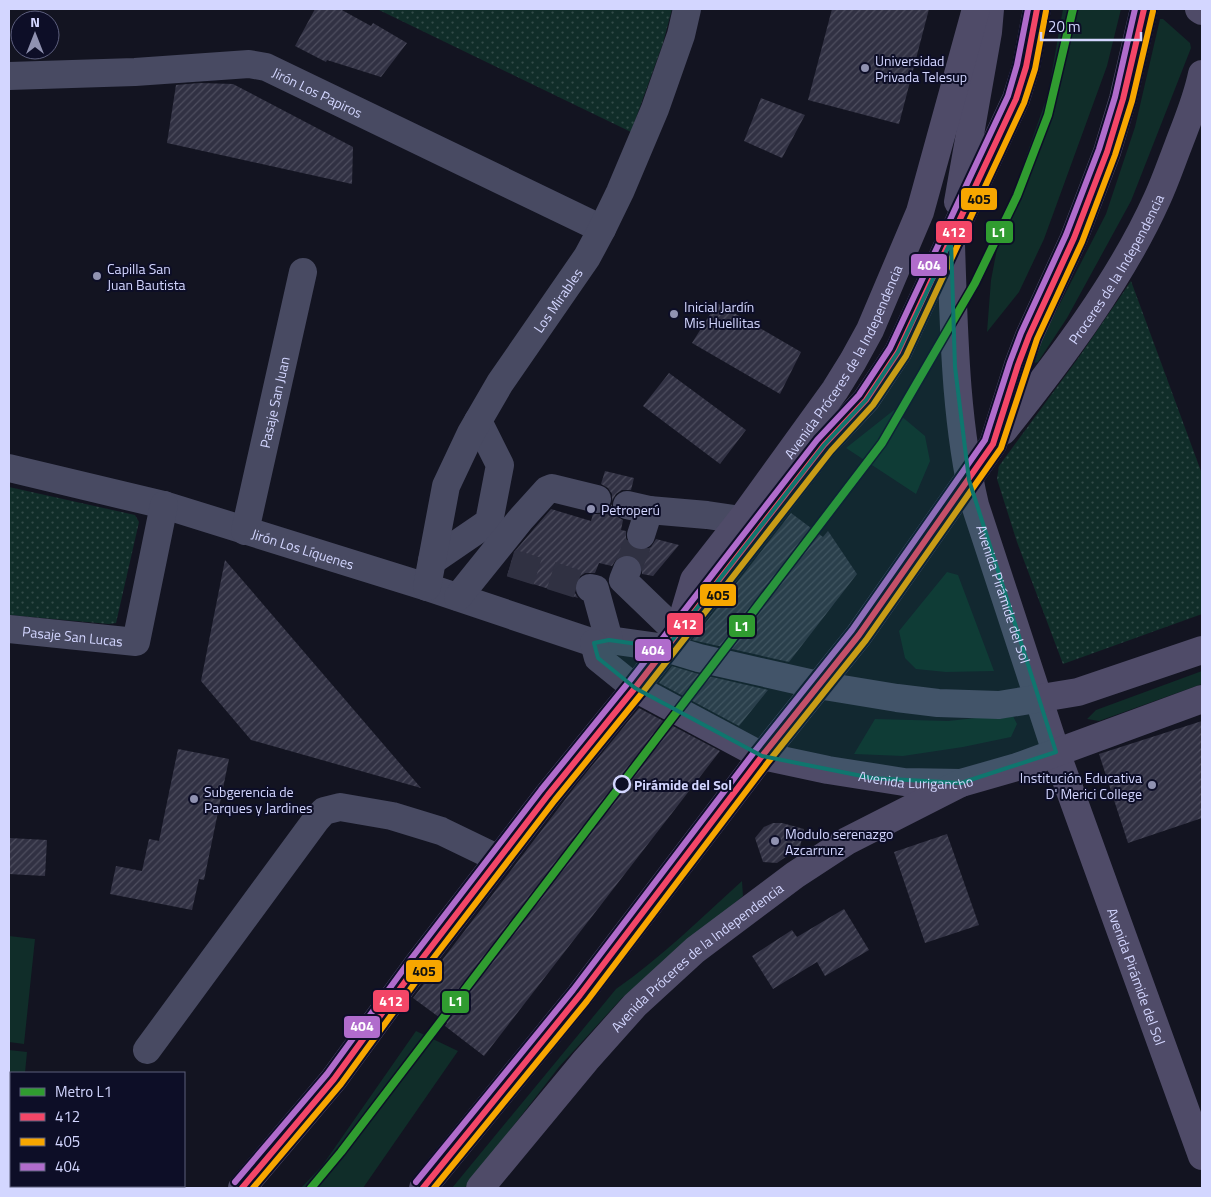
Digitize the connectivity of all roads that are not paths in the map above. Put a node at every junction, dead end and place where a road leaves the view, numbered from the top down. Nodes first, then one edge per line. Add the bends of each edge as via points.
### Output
1 (688, 9) edge
2 (976, 9) edge
3 (990, 9) edge
4 (1038, 9) edge
5 (1144, 9) edge
6 (1198, 9) edge
7 (1202, 11) edge
8 (1202, 74) edge
9 (9, 76) edge
10 (602, 229) junction
11 (951, 241) junction
12 (303, 272) dead end
13 (478, 420) junction
14 (993, 444) junction
15 (9, 468) edge
16 (969, 480) junction
17 (597, 499) dead end
18 (164, 505) junction
19 (639, 517) dead end
20 (740, 520) junction
21 (245, 531) junction
22 (500, 543) junction
23 (429, 574) junction
24 (458, 598) junction
25 (9, 629) edge
26 (672, 640) junction
27 (601, 642) junction
28 (1202, 650) edge
29 (818, 685) junction
30 (635, 688) junction
31 (1038, 699) junction
32 (1202, 699) edge
33 (1056, 752) junction
34 (762, 756) junction
35 (961, 783) junction
36 (499, 859) junction
37 (147, 1050) dead end
38 (1202, 1156) edge
39 (242, 1188) edge
40 (423, 1188) edge
41 (480, 1188) edge

1 - 10 street, Los Mirables via 655,109
2 - 20 main road, Avenida Próceres de la Independencia via 920,212 870,330 835,390
3 - 11 main road, Avenida Pirámide del Sol
4 - 11 main road, Avenida Próceres de la Independencia via 1016,99
5 - 14 main road via 1107,152 1074,238 1020,358
6 - 7 main road
8 - 14 main road, Proceres de la Independencia via 1198,93 1156,200 1126,256 1051,370
9 - 10 street, Jirón Los Papiros via 248,64 266,67
10 - 13 street, Los Mirables via 587,258
11 - 16 main road, Avenida Pirámide del Sol via 955,366
11 - 26 main road, Avenida Próceres de la Independencia via 898,352 866,400 824,445
12 - 21 street, Pasaje San Juan
13 - 22 street via 500,465
13 - 23 street, Los Mirables via 446,486
14 - 16 main road
15 - 18 street, Jirón Los Líquenes
16 - 29 main road via 859,635
16 - 31 main road, Avenida Pirámide del Sol
17 - 22 street via 552,488 547,490
18 - 21 street, Jirón Los Líquenes
18 - 25 street, Pasaje San Lucas via 136,642
19 - 20 street via 707,515
20 - 26 main road, Avenida Próceres de la Independencia via 694,580
21 - 23 street, Jirón Los Líquenes
22 - 23 street
22 - 24 street
23 - 24 street, Jirón Los Líquenes
24 - 27 street, Jirón Los Líquenes
26 - 27 street, Jirón Los Líquenes
26 - 27 street via 625,575 593,589
26 - 29 main road via 699,658
26 - 30 main road, Avenida Próceres de la Independencia
27 - 30 street via 598,658
28 - 31 main road via 1078,692
29 - 31 main road via 938,703 999,705
29 - 34 main road
30 - 34 main road, Avenida Lurigancho
30 - 36 main road, Avenida Próceres de la Independencia
31 - 33 main road, Avenida Pirámide del Sol
32 - 33 main road, Avenida Lurigancho
33 - 35 main road, Avenida Lurigancho
33 - 38 main road, Avenida Pirámide del Sol
34 - 35 main road, Avenida Lurigancho via 872,778
34 - 40 main road via 580,995
35 - 41 main road, Avenida Próceres de la Independencia via 847,841 795,875 696,950 629,1012
36 - 37 street via 440,830 392,816 340,807 324,811
36 - 39 main road, Avenida Próceres de la Independencia via 334,1079

